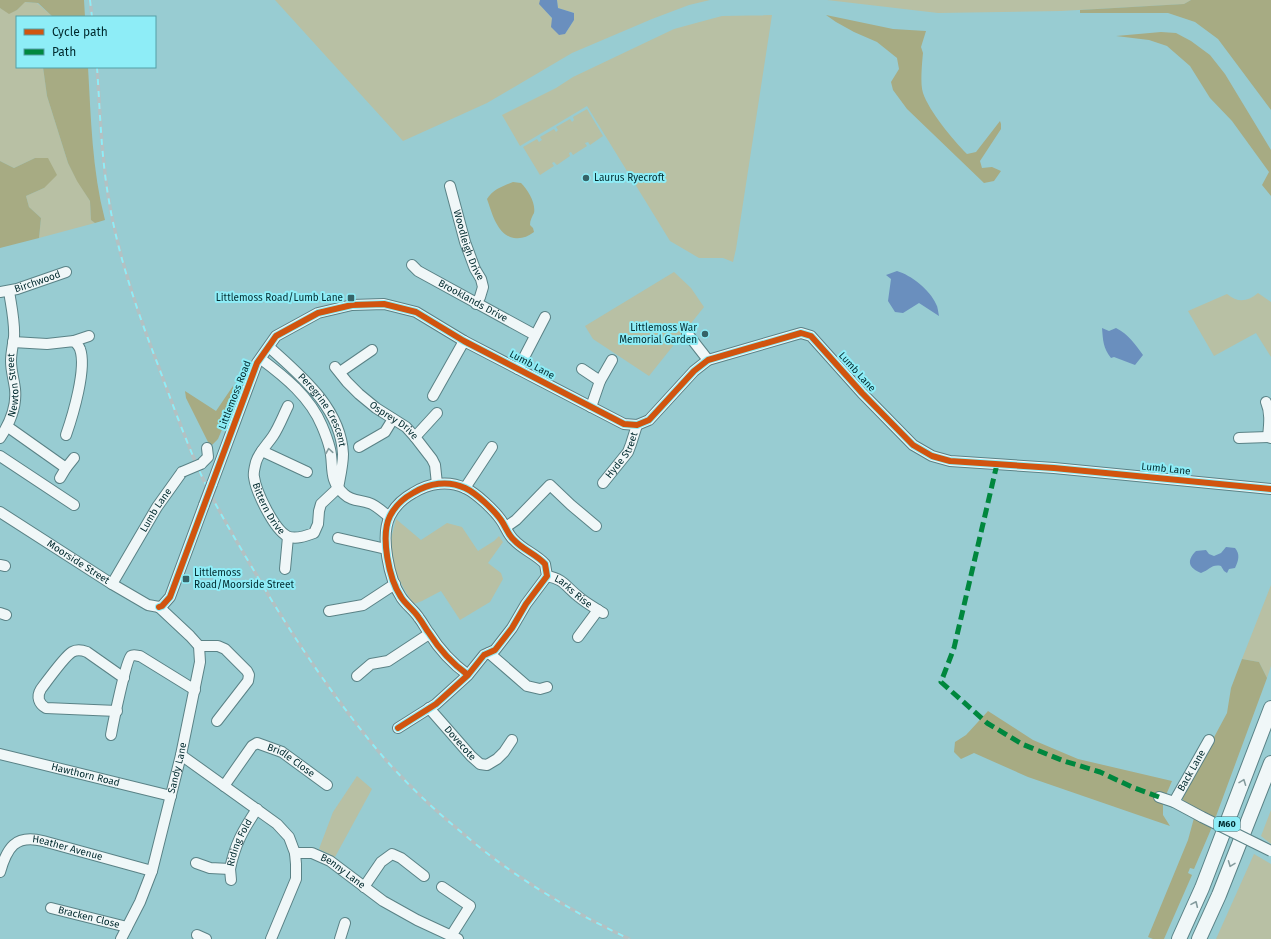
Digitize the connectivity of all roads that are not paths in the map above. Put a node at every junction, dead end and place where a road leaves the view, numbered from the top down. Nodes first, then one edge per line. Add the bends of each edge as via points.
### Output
1 (450, 186) dead end
2 (412, 265) dead end
3 (66, 272) dead end
4 (4, 291) edge
5 (476, 304) junction
6 (545, 317) dead end
7 (687, 333) dead end
8 (89, 336) dead end
9 (534, 336) junction
10 (74, 341) junction
11 (464, 341) junction
12 (12, 342) junction
13 (269, 347) junction
14 (372, 350) dead end
15 (261, 359) junction
16 (612, 360) dead end
17 (708, 360) junction
18 (0, 365) edge
19 (11, 365) junction
20 (518, 369) junction
21 (582, 369) dead end
22 (600, 381) junction
23 (433, 396) dead end
24 (1266, 402) dead end
25 (288, 406) dead end
26 (591, 407) junction
27 (437, 413) dead end
28 (393, 419) junction
29 (637, 425) junction
30 (8, 427) junction
31 (66, 435) dead end
32 (0, 437) edge
33 (415, 437) junction
34 (1270, 437) edge
35 (1239, 438) dead end
36 (359, 447) dead end
37 (492, 447) dead end
38 (207, 448) dead end
39 (262, 451) junction
40 (0, 456) edge
41 (74, 458) dead end
42 (66, 468) junction
43 (307, 472) dead end
44 (60, 478) dead end
45 (603, 483) dead end
46 (437, 484) junction
47 (338, 488) junction
48 (465, 488) junction
49 (1271, 488) edge
50 (74, 505) dead end
51 (0, 512) edge
52 (389, 517) junction
53 (596, 526) dead end
54 (506, 527) junction
55 (288, 537) junction
56 (338, 538) dead end
57 (386, 549) junction
58 (285, 569) dead end
59 (547, 576) junction
60 (112, 584) junction
61 (395, 584) junction
62 (159, 607) junction
63 (329, 610) dead end
64 (429, 634) junction
65 (578, 638) dead end
66 (199, 646) junction
67 (492, 652) junction
68 (468, 675) junction
69 (357, 676) dead end
70 (124, 678) junction
71 (548, 687) dead end
72 (195, 690) junction
73 (429, 708) junction
74 (1271, 708) edge
75 (117, 712) junction
76 (217, 721) dead end
77 (398, 728) dead end
78 (110, 734) dead end
79 (512, 740) dead end
80 (1209, 740) dead end
81 (0, 754) edge
82 (181, 755) junction
83 (1271, 763) edge
84 (327, 785) dead end
85 (224, 786) junction
86 (171, 796) junction
87 (1159, 796) dead end
88 (1174, 802) junction
89 (256, 809) junction
90 (1271, 851) edge
91 (296, 853) junction
92 (196, 863) dead end
93 (230, 868) junction
94 (152, 871) junction
95 (0, 872) edge
96 (424, 876) dead end
97 (231, 880) dead end
98 (364, 887) junction
99 (442, 887) dead end
100 (51, 908) dead end
101 (345, 923) dead end
102 (127, 927) junction
103 (455, 937) edge
104 (275, 938) edge
105 (121, 939) edge
106 (340, 939) edge
107 (1179, 939) edge
108 (1199, 939) edge

1 - 5 street, Woodleigh Drive via 465,242 483,287
2 - 5 street, Brooklands Drive via 418,272
3 - 4 street, Birchwood
4 - 12 street, Newton Street via 13,315
5 - 9 street, Brooklands Drive
6 - 9 street
7 - 17 street
8 - 10 street
9 - 20 street
10 - 12 street via 47,344
10 - 31 street via 80,348 82,367
11 - 13 street, Littlemoss Road via 416,312 384,304 352,305 318,313 276,336
11 - 20 street, Lumb Lane
11 - 23 street
12 - 19 street, Newton Street
13 - 15 street, Littlemoss Road
13 - 47 street, Peregrine Crescent via 308,384 332,416 340,434 343,454
14 - 28 street, Osprey Drive via 337,369 359,394
47 -> 15 street, Peregrine Crescent via 332,474 330,450 323,426 315,411 281,374
15 - 62 street, Littlemoss Road, bridge via 257,363 170,597
16 - 22 street
17 - 29 street, Lumb Lane via 694,371 649,420
17 - 49 street, Lumb Lane via 801,333 811,336 913,445 932,456 950,461
18 - 19 street
19 - 30 street, Newton Street via 15,400
20 - 26 street, Lumb Lane
21 - 22 street
22 - 26 street
24 - 34 street
25 - 39 street, Bittern Drive via 273,436
26 - 29 street, Lumb Lane via 624,424
27 - 33 street
28 - 33 street, Osprey Drive via 406,427
28 - 36 street via 385,432
29 - 45 street, Hyde Street via 628,452
30 - 32 street, Newton Street
30 - 42 street
33 - 46 street, Osprey Drive via 435,465
34 - 35 street
37 - 48 street
38 - 60 street, Lumb Lane, bridge via 208,457 201,464 182,472 157,507
39 - 43 street
39 - 55 street, Bittern Drive via 256,462 254,477 260,499 280,530
40 - 50 street
41 - 42 street
42 - 44 street
46 - 48 street via 453,484
46 - 52 street via 409,495 396,506
47 - 52 street via 350,499 371,503
47 - 55 street, Bittern Drive via 321,504 314,533 303,537
48 - 54 street via 475,494
51 - 60 street, Moorside Street
52 - 57 street via 385,538
53 - 54 street via 571,505 553,481
54 - 59 street via 515,542 545,564
55 - 58 street
56 - 57 street
57 - 61 street
59 - 65 street, Larks Rise via 565,583 600,612
59 - 67 street via 512,628
60 - 62 street, Moorside Street via 148,605
61 - 63 street via 363,605
61 - 64 street via 401,597 419,617
62 - 66 street
64 - 68 street via 449,658
64 - 69 street via 388,661 371,664
66 - 72 street, Sandy Lane via 200,662
66 - 76 street via 218,646 225,650 249,675 248,681
67 - 68 street via 484,656
67 - 71 street via 527,686 540,689
68 - 73 street
70 - 72 street via 128,660 131,656 140,656
70 - 75 street
70 - 75 street via 88,652 76,650 69,654 38,695 39,702 46,708
72 - 82 street, Sandy Lane
73 - 77 street
73 - 79 street, Dovecote via 480,764 487,765 497,759
107 -> 74 highway, M60 via 1202,888
75 - 78 street
80 - 88 street, Back Lane
81 - 86 street, Hawthorn Road
82 - 85 street
82 - 86 street, Sandy Lane
83 -> 108 highway, M60
84 - 85 street, Bridle Close via 282,752 257,743 252,746
85 - 89 street
86 - 94 street, Sandy Lane
87 - 88 street, Back Lane
88 - 90 street, Back Lane, bridge
89 - 91 street via 286,832
89 - 93 street, Riding Fold via 243,830
91 - 98 street, Benny Lane via 312,853 330,861
91 - 104 street via 296,879
92 - 93 street, Riding Fold via 210,868
93 - 97 street
94 - 95 street, Heather Avenue via 31,839 20,842 8,850
94 - 102 street, Sandy Lane
96 - 98 street via 392,854 381,862
98 - 103 street, Benny Lane via 417,920
99 - 103 street via 474,904
100 - 102 street, Bracken Close
101 - 106 street
102 - 105 street, Sandy Lane

